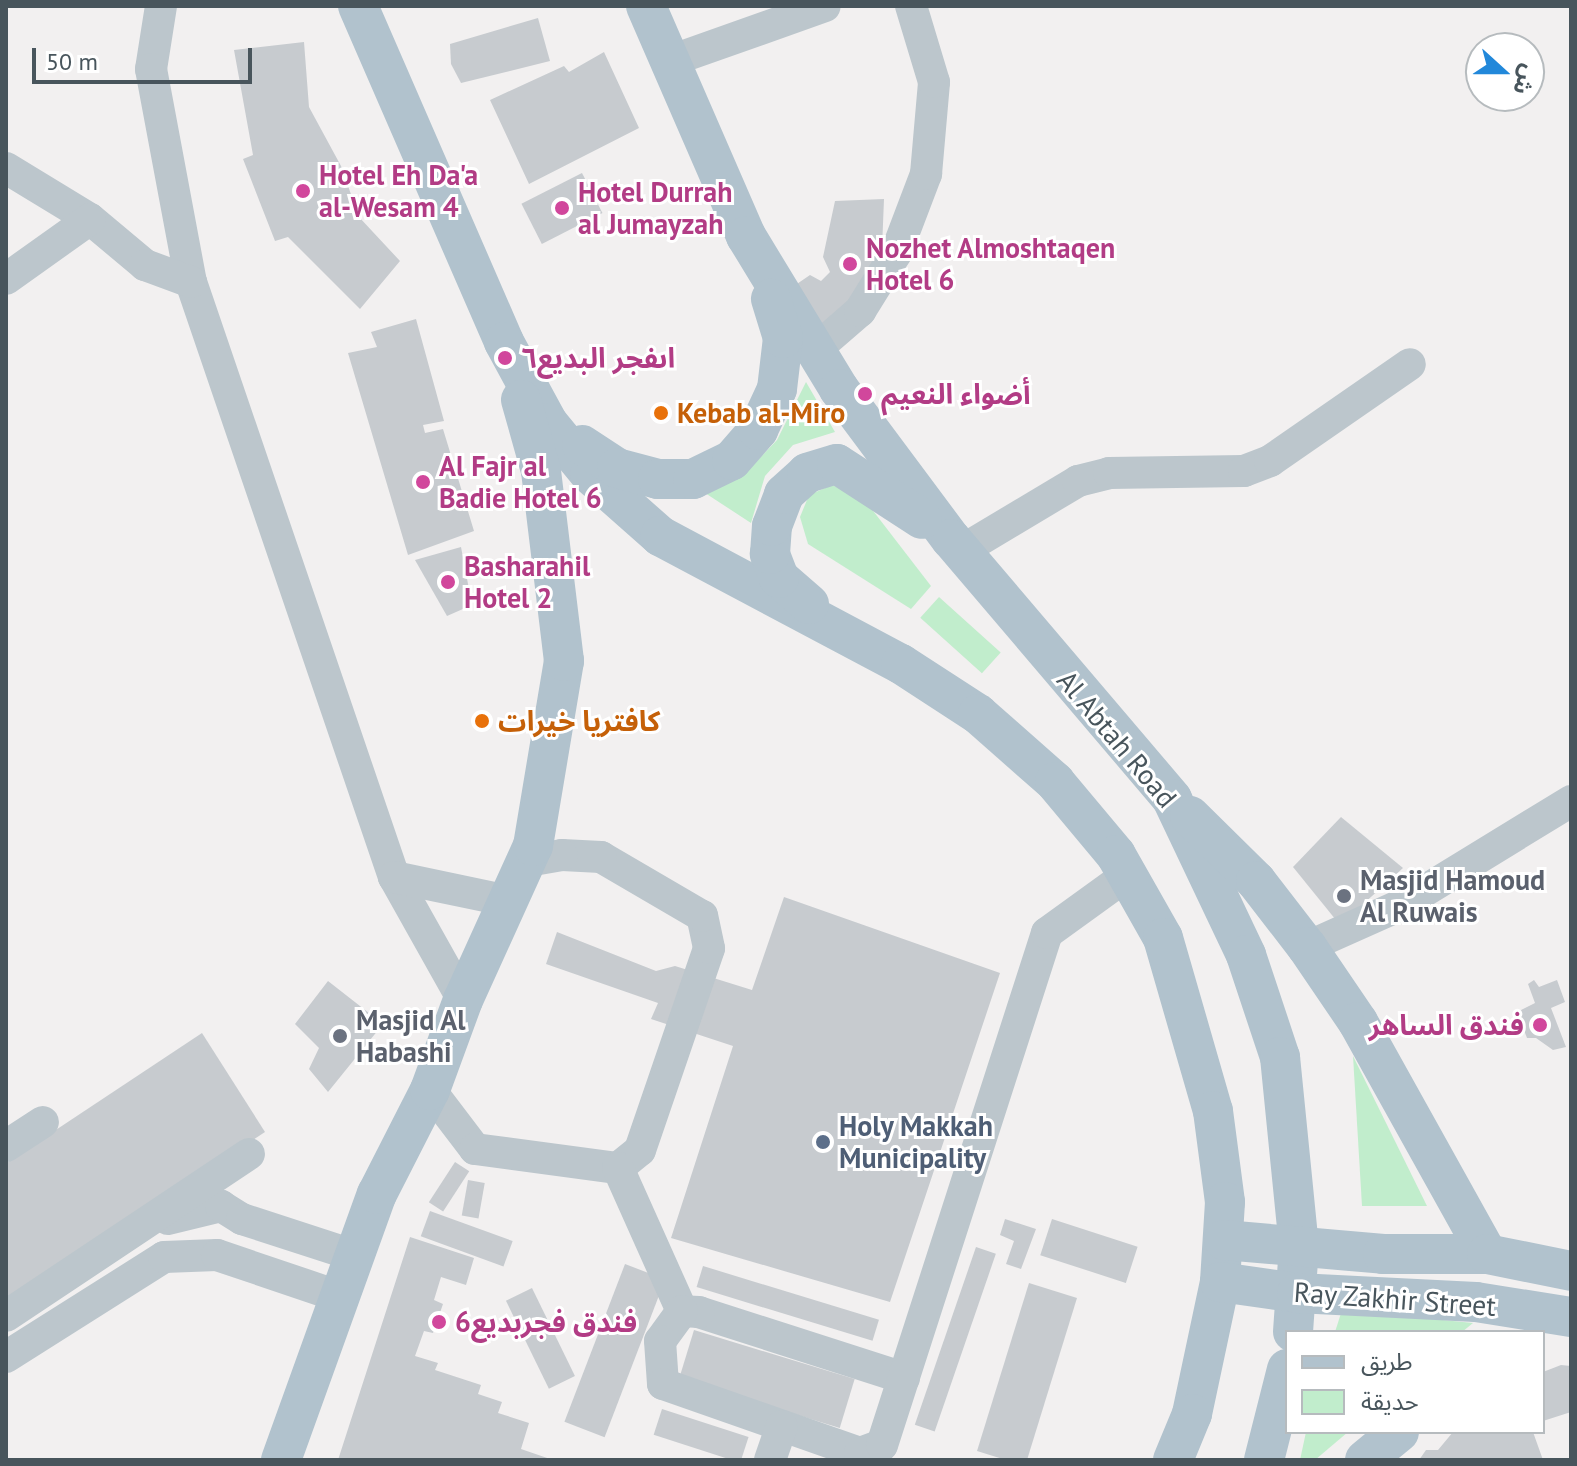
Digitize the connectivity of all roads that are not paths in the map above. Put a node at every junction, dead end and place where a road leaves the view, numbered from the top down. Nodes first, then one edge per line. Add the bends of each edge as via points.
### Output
1 (161, 6) edge
2 (358, 6) edge
3 (646, 6) edge
4 (825, 6) edge
5 (911, 6) edge
6 (670, 61) junction
7 (6, 168) edge
8 (90, 219) junction
9 (761, 265) junction
10 (6, 279) edge
11 (191, 282) junction
12 (504, 342) junction
13 (815, 350) junction
14 (1410, 364) dead end
15 (548, 423) junction
16 (956, 545) junction
17 (834, 626) junction
18 (1172, 799) junction
19 (1571, 801) edge
20 (528, 861) junction
21 (1127, 875) junction
22 (394, 877) junction
23 (509, 901) junction
24 (1307, 947) junction
25 (463, 1000) junction
26 (430, 1090) junction
27 (43, 1122) dead end
28 (6, 1146) edge
29 (249, 1154) dead end
30 (618, 1168) junction
31 (145, 1224) junction
32 (1224, 1240) junction
33 (1299, 1246) junction
34 (1487, 1254) junction
35 (353, 1255) junction
36 (1571, 1271) edge
37 (1220, 1282) junction
38 (338, 1296) junction
39 (682, 1311) junction
40 (1295, 1313) edge
41 (6, 1316) edge
42 (1557, 1321) edge
43 (6, 1357) edge
44 (1285, 1377) edge
45 (904, 1378) junction
46 (782, 1426) junction
47 (1397, 1434) edge
48 (1368, 1459) edge
49 (281, 1460) edge
50 (770, 1460) edge
51 (1173, 1460) edge
52 (1264, 1460) edge

1 - 11 street via 151,69
2 - 12 main road
3 - 6 main road
4 - 6 street
5 - 13 street via 934,82 926,174 896,253 867,299
6 - 9 main road
7 - 8 street
8 - 10 street
8 - 11 street via 145,265
9 - 13 main road, Al Abtah Road
9 - 15 main road via 783,338 777,389 758,430 732,460 693,479 658,479 617,468
11 - 22 street
12 - 15 main road
12 - 20 main road via 541,471 564,661
13 - 16 main road, Al Abtah Road
14 - 16 street via 1270,461 1244,471 1109,473 1078,481
15 - 17 main road via 590,474 660,536
16 - 17 main road via 837,464 807,473 784,494 772,526 770,554 779,578
16 - 18 main road, Al Abtah Road
17 - 21 main road via 978,714 1055,782
18 - 24 main road via 1256,881
18 - 33 main road, Al Abtah Road via 1246,955 1280,1057
19 - 24 street via 1403,904
20 - 23 main road
20 - 30 street via 562,855 601,857 702,916 709,948 640,1150
21 - 32 main road via 1163,938 1192,1029 1213,1111
21 - 45 street via 1047,933
22 - 23 street
22 - 25 street
23 - 25 main road
24 - 34 main road via 1358,1022
25 - 26 main road
26 - 30 street via 475,1149
26 - 35 main road via 377,1194
27 - 28 street
29 - 31 street
30 - 39 street
31 - 35 street via 221,1206 242,1219
31 - 41 street
32 - 33 main road, Ray Zakhir Street
32 - 37 main road
33 - 34 main road, Ray Zakhir Street via 1383,1254
33 - 40 main road, Al Abtah Road
34 - 36 main road, Ray Zakhir Street
35 - 38 main road
37 - 40 main road, Ray Zakhir Street
37 - 51 main road via 1192,1414
38 - 43 street via 217,1255 164,1257
38 - 49 main road
39 - 45 street
39 - 46 street via 660,1341 663,1384
40 - 42 main road, Ray Zakhir Street via 1476,1302
44 - 52 main road
45 - 46 street via 882,1445 860,1453
46 - 50 street
47 - 48 main road

